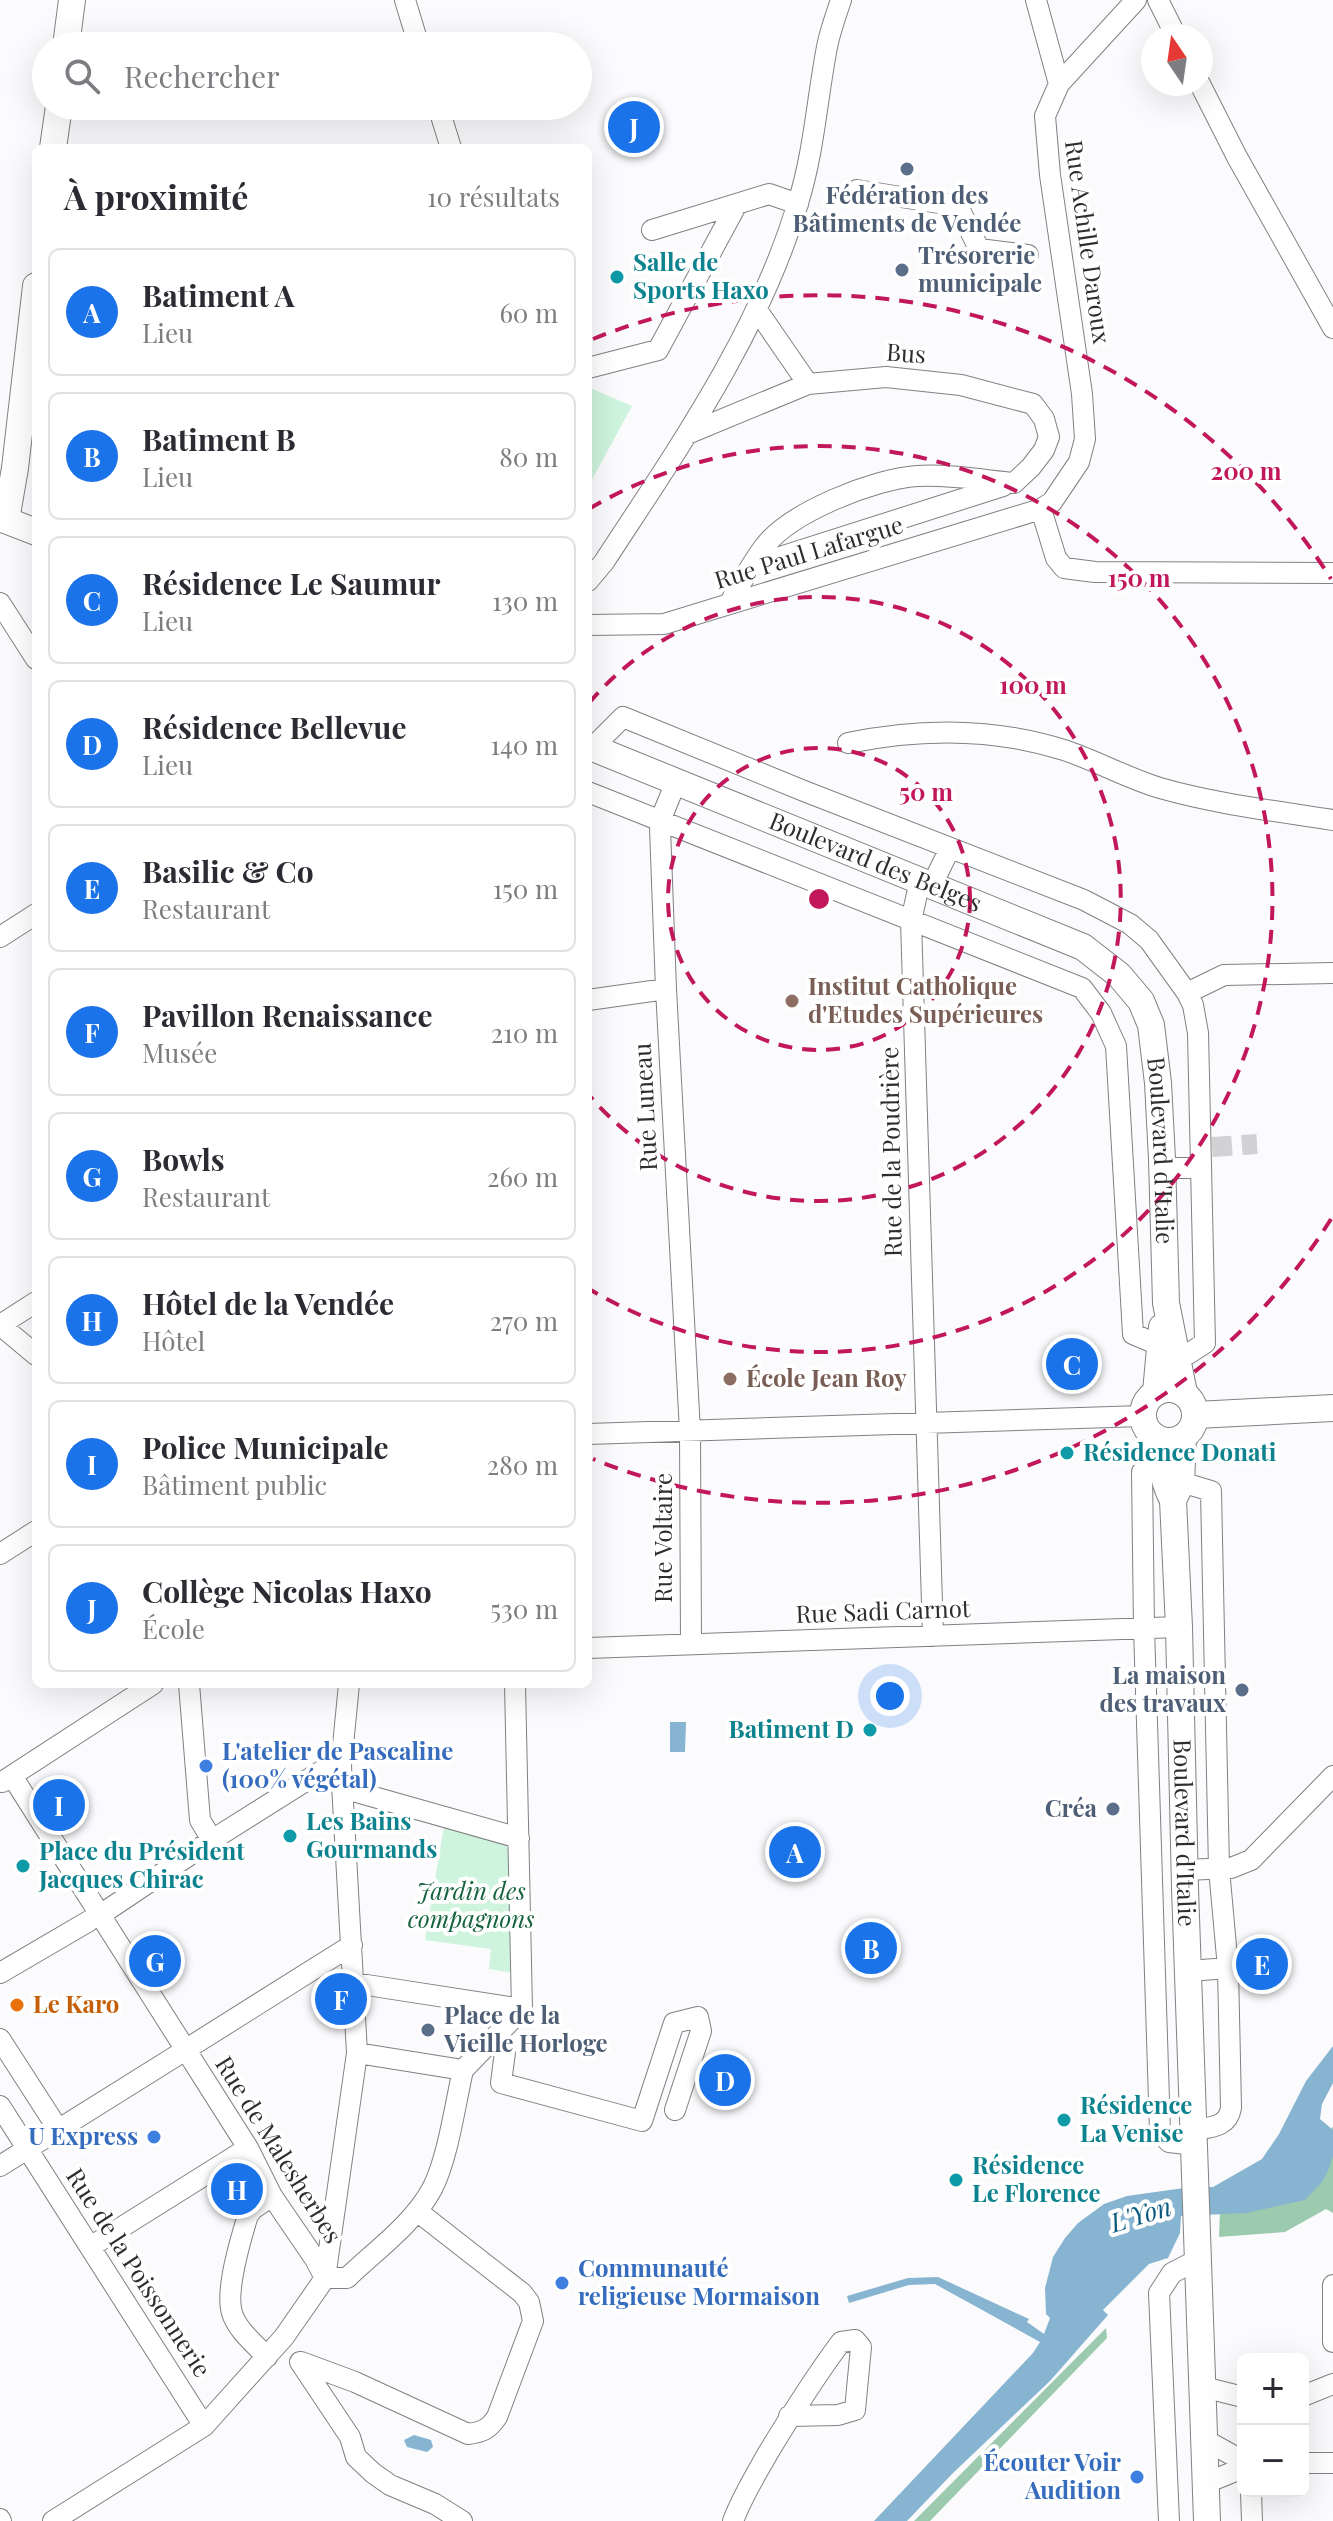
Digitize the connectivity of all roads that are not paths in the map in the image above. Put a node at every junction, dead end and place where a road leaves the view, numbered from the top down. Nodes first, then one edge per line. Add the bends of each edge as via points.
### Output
1 (72, 0) edge
2 (405, 0) edge
3 (825, 0) edge
4 (841, 0) edge
5 (1036, 0) edge
6 (1136, 0) edge
7 (1158, 0) edge
8 (1170, 24) edge
9 (68, 32) edge
10 (415, 32) edge
11 (827, 46) junction
12 (1059, 84) junction
13 (1206, 96) edge
14 (57, 120) edge
15 (442, 120) edge
16 (54, 144) edge
17 (450, 144) edge
18 (857, 190) dead end
19 (737, 204) junction
20 (798, 204) junction
21 (652, 230) dead end
22 (1028, 255) dead end
23 (757, 310) junction
24 (32, 321) edge
25 (1333, 328) edge
26 (592, 367) edge
27 (808, 384) junction
28 (687, 434) junction
29 (1014, 483) junction
30 (1041, 509) junction
31 (2, 524) edge
32 (32, 531) edge
33 (604, 562) junction
34 (752, 566) junction
35 (1333, 573) edge
36 (592, 576) edge
37 (592, 587) edge
38 (0, 603) edge
39 (729, 604) junction
40 (664, 624) junction
41 (592, 625) edge
42 (592, 638) edge
43 (32, 653) edge
44 (848, 743) dead end
45 (592, 745) edge
46 (592, 748) edge
47 (676, 782) junction
48 (592, 794) edge
49 (1333, 820) edge
50 (660, 821) junction
51 (950, 848) junction
52 (927, 883) junction
53 (32, 917) edge
54 (911, 921) junction
55 (0, 937) edge
56 (1333, 973) edge
57 (666, 989) junction
58 (1187, 993) junction
59 (592, 999) edge
60 (1141, 1001) joint
61 (1163, 1168) junction
62 (1201, 1168) junction
63 (32, 1305) edge
64 (0, 1325) edge
65 (32, 1352) edge
66 (1168, 1352) junction
67 (1156, 1392) junction
68 (1333, 1408) edge
69 (1188, 1415) junction
70 (925, 1424) junction
71 (1149, 1426) junction
72 (690, 1431) junction
73 (592, 1434) edge
74 (1142, 1472) dead end
75 (1177, 1491) junction
76 (32, 1534) edge
77 (0, 1554) edge
78 (1179, 1627) junction
79 (1144, 1628) junction
80 (933, 1636) junction
81 (691, 1644) junction
82 (592, 1648) edge
83 (147, 1688) edge
84 (189, 1688) edge
85 (349, 1688) edge
86 (515, 1688) edge
87 (341, 1766) junction
88 (1333, 1776) edge
89 (6, 1780) edge
90 (342, 1788) junction
91 (1149, 1805) junction
92 (1183, 1805) junction
93 (519, 1838) junction
94 (212, 1840) junction
95 (1219, 1869) junction
96 (1185, 1870) junction
97 (94, 1918) junction
98 (352, 1945) junction
99 (1154, 1952) junction
100 (1189, 1961) junction
101 (1228, 1968) junction
102 (0, 1973) edge
103 (354, 1983) junction
104 (522, 2009) junction
105 (495, 2037) junction
106 (0, 2039) edge
107 (181, 2053) junction
108 (357, 2053) junction
109 (463, 2070) junction
110 (0, 2106) edge
111 (675, 2110) dead end
112 (58, 2129) junction
113 (248, 2148) junction
114 (1195, 2148) junction
115 (27, 2149) junction
116 (0, 2166) edge
117 (272, 2196) junction
118 (417, 2211) junction
119 (1198, 2246) junction
120 (90, 2247) junction
121 (325, 2278) junction
122 (1333, 2285) edge
123 (284, 2337) junction
124 (1333, 2342) edge
125 (267, 2357) junction
126 (301, 2362) junction
127 (355, 2382) junction
128 (1333, 2384) edge
129 (1203, 2387) junction
130 (1309, 2394) edge
131 (1237, 2396) edge
132 (329, 2403) junction
133 (789, 2416) dead end
134 (204, 2426) junction
135 (1205, 2440) junction
136 (1237, 2458) edge
137 (1309, 2463) edge
138 (1333, 2463) edge
139 (1237, 2470) edge
140 (1206, 2483) junction
141 (1251, 2497) edge
142 (53, 2521) edge
143 (462, 2521) edge
144 (733, 2521) edge
145 (1169, 2521) edge
146 (1207, 2521) edge
147 (1252, 2521) edge

1 - 9 main road
2 - 10 street
3 - 11 street
4 - 11 street
5 - 12 street
6 - 12 street, Rue Achille Daroux
7 - 8 street
11 - 20 street
12 - 30 street, Rue Achille Daroux via 1045,116 1085,439 1079,462 1052,502
13 - 25 street
14 - 16 main road
15 - 17 street
18 - 22 street via 958,206 979,249
19 - 20 street via 769,194
19 - 21 street
19 - 26 street via 658,350
20 - 23 street
23 - 27 street
23 - 28 street
24 - 31 main road via 15,468
27 - 28 street, Bus
27 - 29 street, Bus via 886,377 961,385 1033,404 1049,437
28 - 33 street
29 - 34 street, Bus
29 - 34 street via 919,476 855,491 783,529
30 - 35 street via 1064,568
30 - 39 street, Rue Paul Lafargue
31 - 32 main road
33 - 36 street
33 - 37 street
34 - 39 street
38 - 43 street
39 - 40 street, Rue Paul Lafargue
40 - 41 street, Rue Paul Lafargue
40 - 42 street
44 - 49 street via 928,732 985,733 1068,751 1193,797
45 - 51 street via 623,717
46 - 47 main road, Boulevard des Belges
47 - 50 street, Rue Luneau
47 - 52 main road, Boulevard des Belges
48 - 50 street
50 - 54 street
50 - 57 street, Rue Luneau
51 - 52 street, Rue de la Poudrière
51 - 58 street via 1084,900 1130,924 1149,940
52 - 54 street, Rue de la Poudrière via 917,894
52 - 60 main road, Boulevard des Belges via 1083,947 1119,975
53 - 55 street
54 - 66 street via 1082,988 1101,1013 1116,1046 1133,1334
54 - 70 street, Rue de la Poudrière
56 - 58 street via 1224,975
57 - 59 street
57 - 72 street, Rue Luneau
58 - 62 street via 1198,1033 1206,1147
60 - 61 main road, Boulevard d'Italie via 1151,1025
61 - 62 street
61 - 66 main road, Boulevard d'Italie
62 - 66 street via 1205,1343 1188,1354
63 - 64 street
64 - 65 street
66 - 67 main road
66 - 69 main road, Boulevard d'Italie
67 - 69 main road via 1170,1389
67 - 71 main road via 1146,1403
68 - 69 main road
69 - 71 main road via 1164,1441
69 - 75 main road, Boulevard d'Italie
70 - 71 street
70 - 72 street
70 - 80 street, Rue de la Poudrière
71 - 75 main road, Boulevard d'Italie via 1165,1487
72 - 73 street
72 - 81 street, Rue Voltaire
74 - 79 street
75 - 78 main road, Boulevard d'Italie
75 - 95 street via 1211,1491
76 - 77 street
78 - 79 street, Rue Sadi Carnot
78 - 92 main road, Boulevard d'Italie
79 - 80 street, Rue Sadi Carnot
79 - 91 street
80 - 81 street, Rue Sadi Carnot
81 - 82 street, Rue Sadi Carnot
83 - 89 street
84 - 94 street via 200,1820
85 - 87 street
86 - 93 street
87 - 90 street
87 - 94 street via 331,1765
88 - 95 street via 1251,1860
89 - 97 street, Rue de Malesherbes
90 - 93 street
90 - 98 street
91 - 92 street
91 - 99 street
92 - 96 main road, Boulevard d'Italie
93 - 104 street
94 - 97 street
95 - 96 street
95 - 101 street
96 - 100 main road, Boulevard d'Italie
97 - 102 street
97 - 107 street, Rue de Malesherbes
98 - 103 street
98 - 107 street
99 - 100 street
99 - 114 street via 1160,2132 1169,2142
100 - 101 street
100 - 114 main road, Boulevard d'Italie
101 - 114 street via 1230,2114
103 - 104 street
103 - 108 street
104 - 105 street
105 - 109 street
105 - 111 street via 505,2052 501,2083 642,2121 674,2023 698,2017 701,2031
106 - 112 street
107 - 112 street
107 - 113 street, Rue de Malesherbes
108 - 109 street
108 - 121 street
109 - 118 street via 433,2187
110 - 115 street, Rue de la Poissonnerie
112 - 115 street
113 - 117 street, Rue de Malesherbes
113 - 120 street
114 - 119 main road, Boulevard d'Italie
115 - 116 street
115 - 120 street, Rue de la Poissonnerie
117 - 121 street, Rue de Malesherbes
117 - 125 street via 248,2215 233,2269 232,2312
118 - 121 street via 347,2278
118 - 127 street via 522,2293 533,2321 497,2417 482,2432 468,2434
119 - 129 main road
119 - 145 street via 1159,2293
120 - 134 street, Rue de la Poissonnerie
121 - 123 street
122 - 124 street
123 - 125 street
123 - 126 street
125 - 134 street
126 - 127 street
126 - 132 street
127 - 132 street
128 - 130 street
129 - 131 street
129 - 135 main road
132 - 143 street via 356,2457 373,2473
133 - 144 street
134 - 142 street
135 - 136 street
135 - 140 main road
137 - 138 street
139 - 140 street
140 - 146 main road
141 - 147 street

